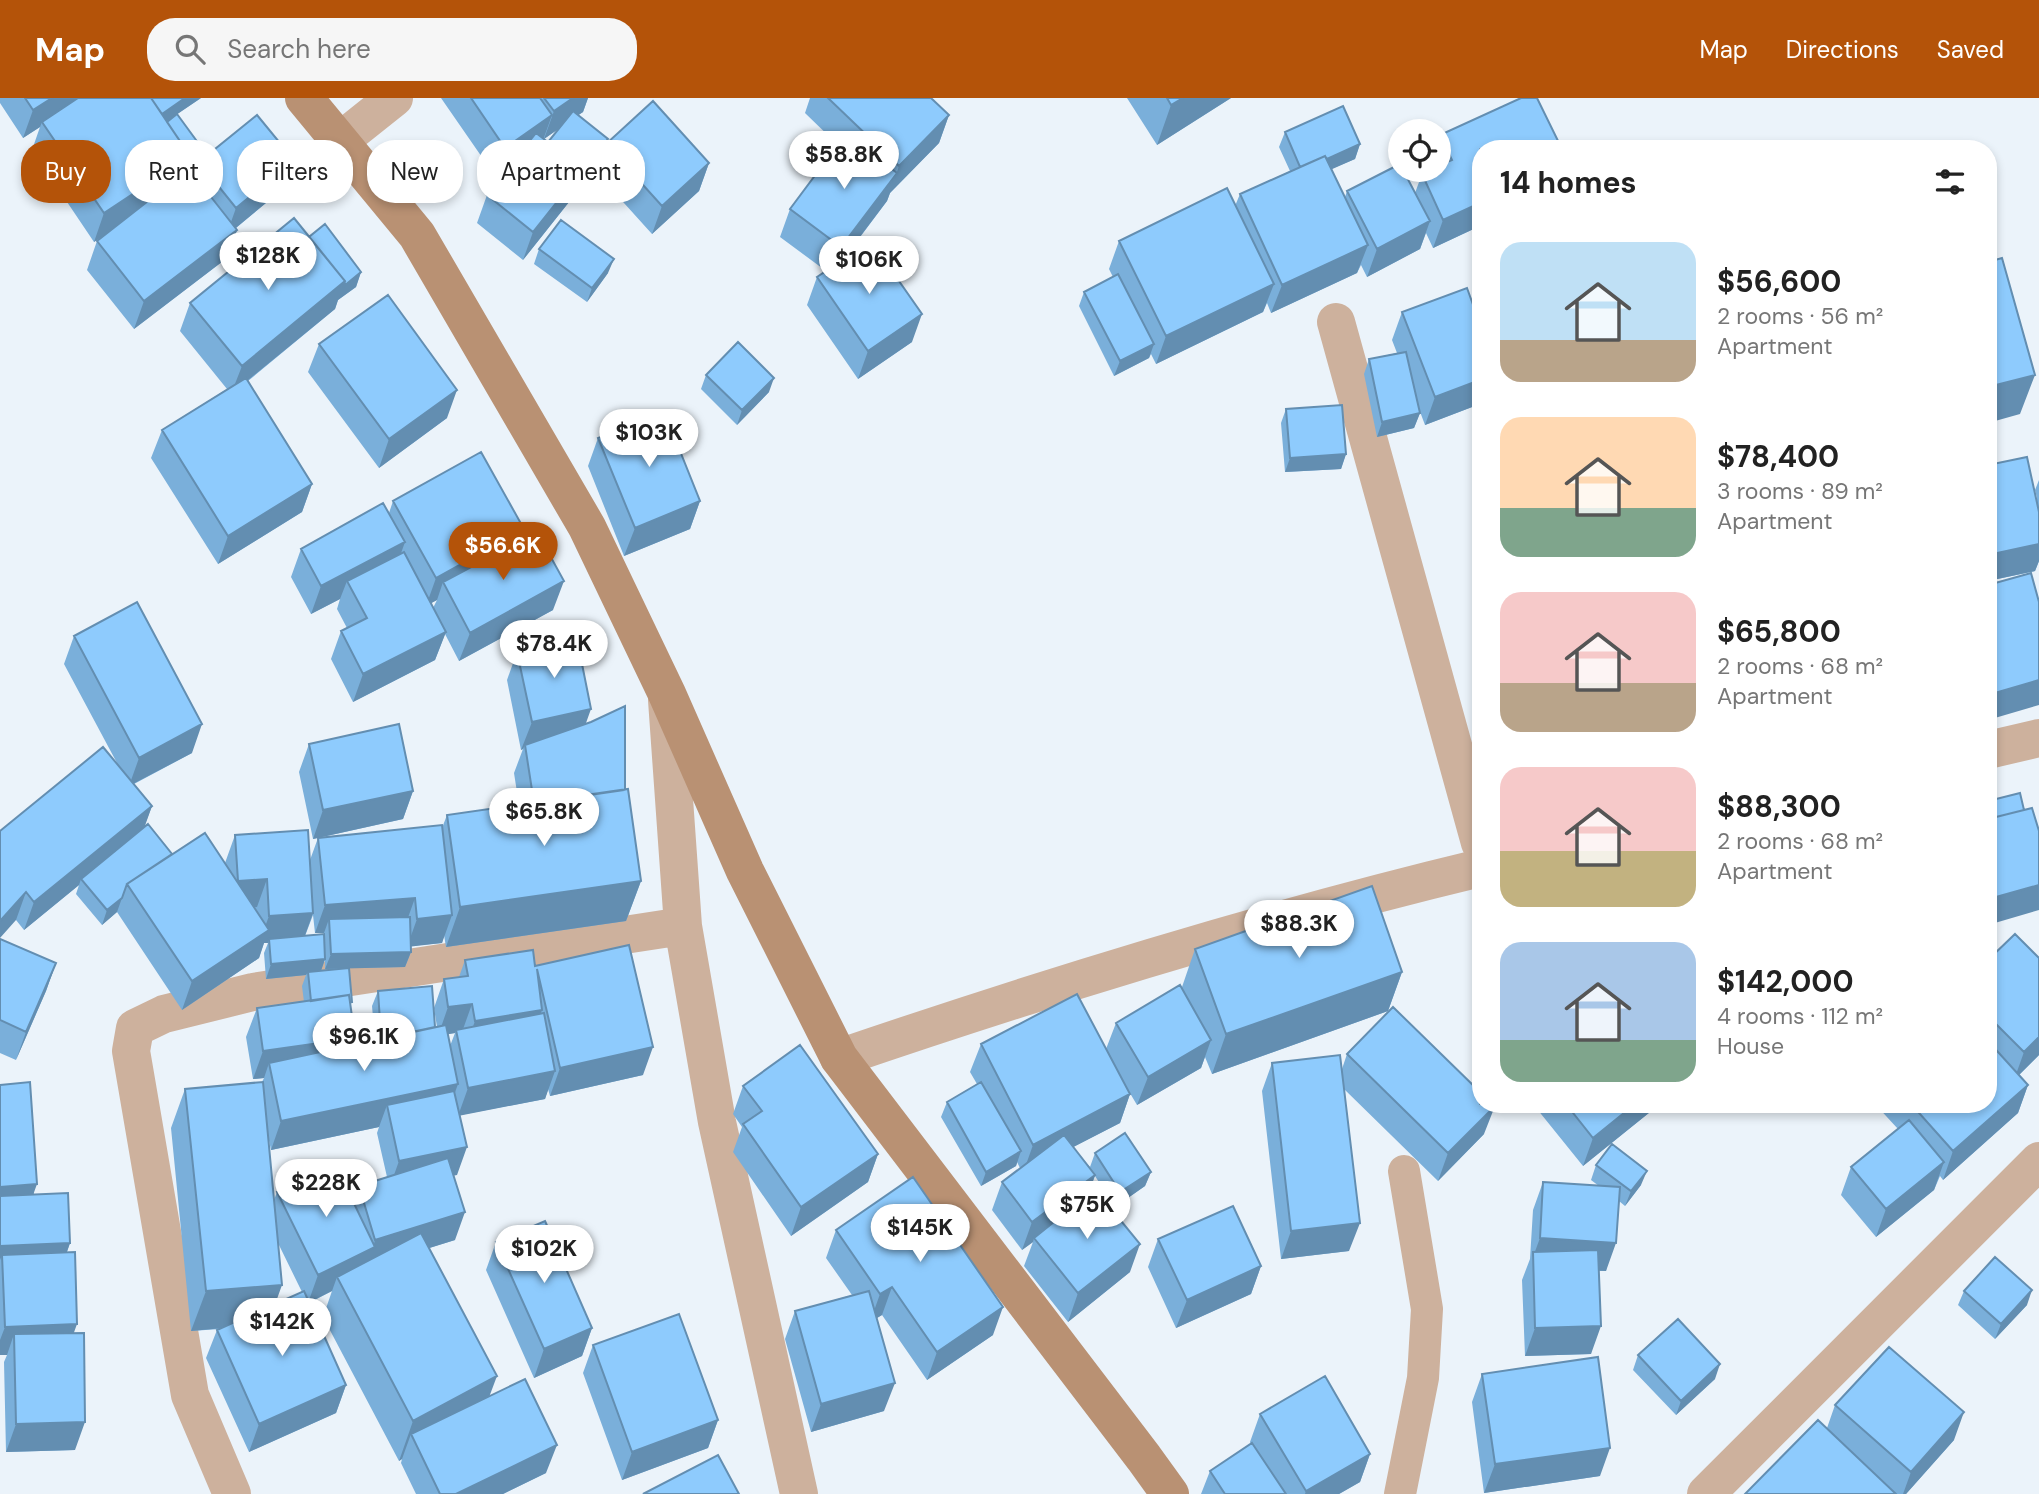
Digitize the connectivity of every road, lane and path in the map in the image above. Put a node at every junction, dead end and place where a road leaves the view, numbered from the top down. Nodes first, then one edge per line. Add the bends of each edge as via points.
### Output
1 (304, 98) edge
2 (394, 98) edge
3 (339, 140) edge
4 (341, 140) edge
5 (353, 157) edge
6 (1336, 322) dead end
7 (667, 694) junction
8 (2039, 738) edge
9 (1997, 748) edge
10 (1472, 814) edge
11 (1472, 870) edge
12 (683, 926) junction
13 (839, 1058) junction
14 (2039, 1161) edge
15 (1404, 1171) dead end
16 (232, 1494) edge
17 (799, 1494) edge
18 (1170, 1494) edge
19 (1400, 1494) edge
20 (1706, 1494) edge

1 - 3 street
2 - 4 street
5 - 7 street via 417,235 587,527
6 - 10 street
7 - 12 street
7 - 13 street via 745,871
8 - 9 street
11 - 13 street via 1349,899 992,1006
12 - 16 street via 253,992 164,1014 135,1028 131,1051 190,1395
12 - 17 street via 717,1122
13 - 18 street
14 - 20 street
15 - 19 lane via 1427,1309 1423,1378

